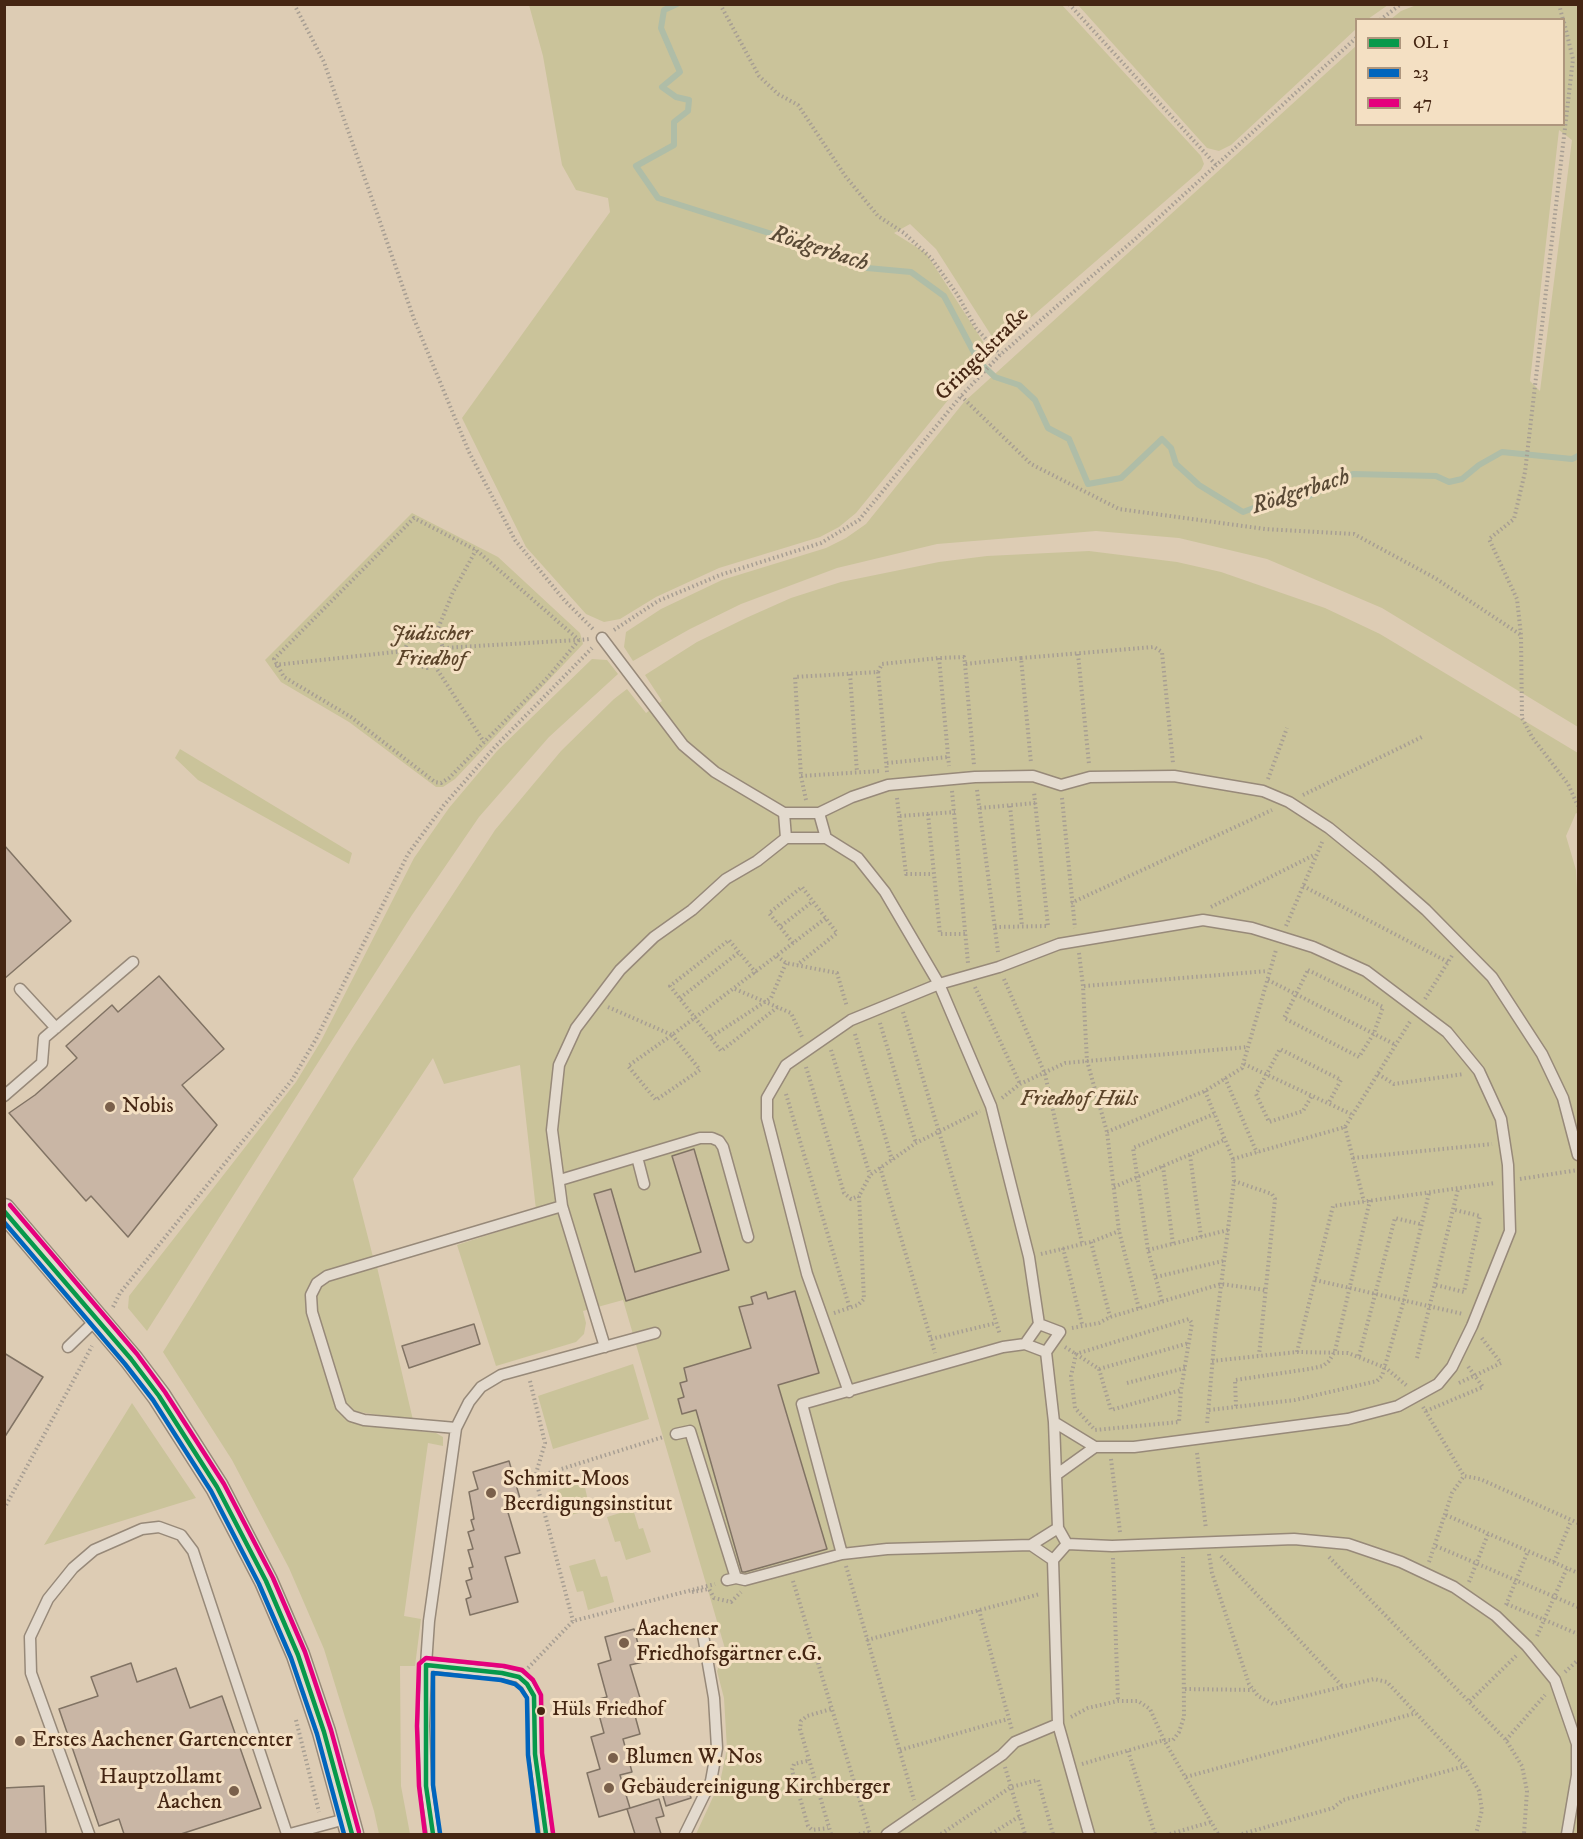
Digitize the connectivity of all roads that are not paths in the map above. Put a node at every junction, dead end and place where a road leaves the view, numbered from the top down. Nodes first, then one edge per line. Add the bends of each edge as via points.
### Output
1 (602, 638) road end
2 (784, 813) junction
3 (813, 813) junction
4 (786, 838) junction
5 (826, 838) junction
6 (133, 962) dead end
7 (939, 984) junction
8 (20, 989) dead end
9 (56, 1028) junction
10 (4, 1096) edge
11 (1578, 1155) edge
12 (637, 1157) junction
13 (560, 1180) junction
14 (645, 1184) dead end
15 (562, 1206) junction
16 (4, 1210) edge
17 (748, 1237) dead end
18 (1039, 1324) junction
19 (99, 1328) junction
20 (656, 1333) dead end
21 (1025, 1344) junction
22 (68, 1347) dead end
23 (605, 1347) junction
24 (1047, 1352) junction
25 (849, 1392) junction
26 (1054, 1422) junction
27 (456, 1428) junction
28 (676, 1434) dead end
29 (1095, 1447) junction
30 (1056, 1475) junction
31 (1058, 1528) junction
32 (1067, 1544) junction
33 (1031, 1545) junction
34 (842, 1554) junction
35 (1053, 1560) junction
36 (703, 1635) dead end
37 (426, 1665) junction
38 (1058, 1724) junction
39 (350, 1826) edge
40 (89, 1834) edge
41 (289, 1834) edge
42 (433, 1834) edge
43 (546, 1834) edge
44 (685, 1834) edge
45 (887, 1834) edge
46 (1089, 1834) edge
47 (1567, 1834) edge

1 - 2 lane via 683,744 716,772
2 - 3 lane
2 - 4 lane
3 - 5 lane
3 - 11 lane via 891,785 1033,776 1061,785 1090,777 1174,776 1263,791 1289,802 1329,828 1426,910 1492,977 1542,1053 1563,1098
4 - 5 lane
4 - 13 lane via 726,879 654,937 620,970 576,1028 559,1065 552,1130
5 - 7 lane via 858,858 885,892
6 - 9 lane
7 - 18 lane via 991,1106 1029,1257
7 - 25 lane via 875,1009 826,1035 786,1065 767,1098 767,1118 807,1274
7 - 29 lane via 1059,944 1203,920 1229,922 1313,947 1366,971 1419,1008 1447,1032 1479,1071 1501,1119 1510,1231 1459,1354 1438,1384 1398,1406 1348,1419 1196,1439
8 - 9 lane
9 - 10 lane via 44,1038 42,1063
12 - 13 lane
12 - 14 lane
12 - 17 lane via 700,1138 719,1141
13 - 15 lane
15 - 23 lane
15 - 27 lane via 327,1276 316,1283 311,1295 312,1312 341,1406 351,1416 364,1420
16 - 19 street
18 - 21 lane
18 - 24 lane via 1058,1336
19 - 22 lane
19 - 39 street via 159,1396 217,1487 266,1581 298,1655
20 - 23 lane
21 - 24 lane
21 - 25 lane
23 - 27 lane via 501,1375 481,1387
24 - 26 lane
25 - 34 lane via 802,1404
26 - 29 lane
26 - 30 lane
27 - 37 lane
28 - 34 lane via 690,1431 731,1579 745,1581
29 - 30 lane
30 - 31 lane
31 - 32 lane
31 - 33 lane
32 - 35 lane
32 - 47 lane via 1294,1539 1348,1544 1401,1562 1464,1593 1499,1619 1555,1680 1577,1744 1577,1775
33 - 34 lane
33 - 35 lane
35 - 38 lane
36 - 44 lane via 714,1698 717,1748 711,1781
37 - 42 lane via 424,1738
37 - 43 lane via 502,1673 519,1677 527,1684 534,1696 535,1754
38 - 45 lane via 1015,1743
38 - 46 lane
39 - 41 lane via 322,1826
40 - 41 lane via 31,1673 30,1637 48,1599 94,1550 142,1529 159,1527 181,1535 192,1551

